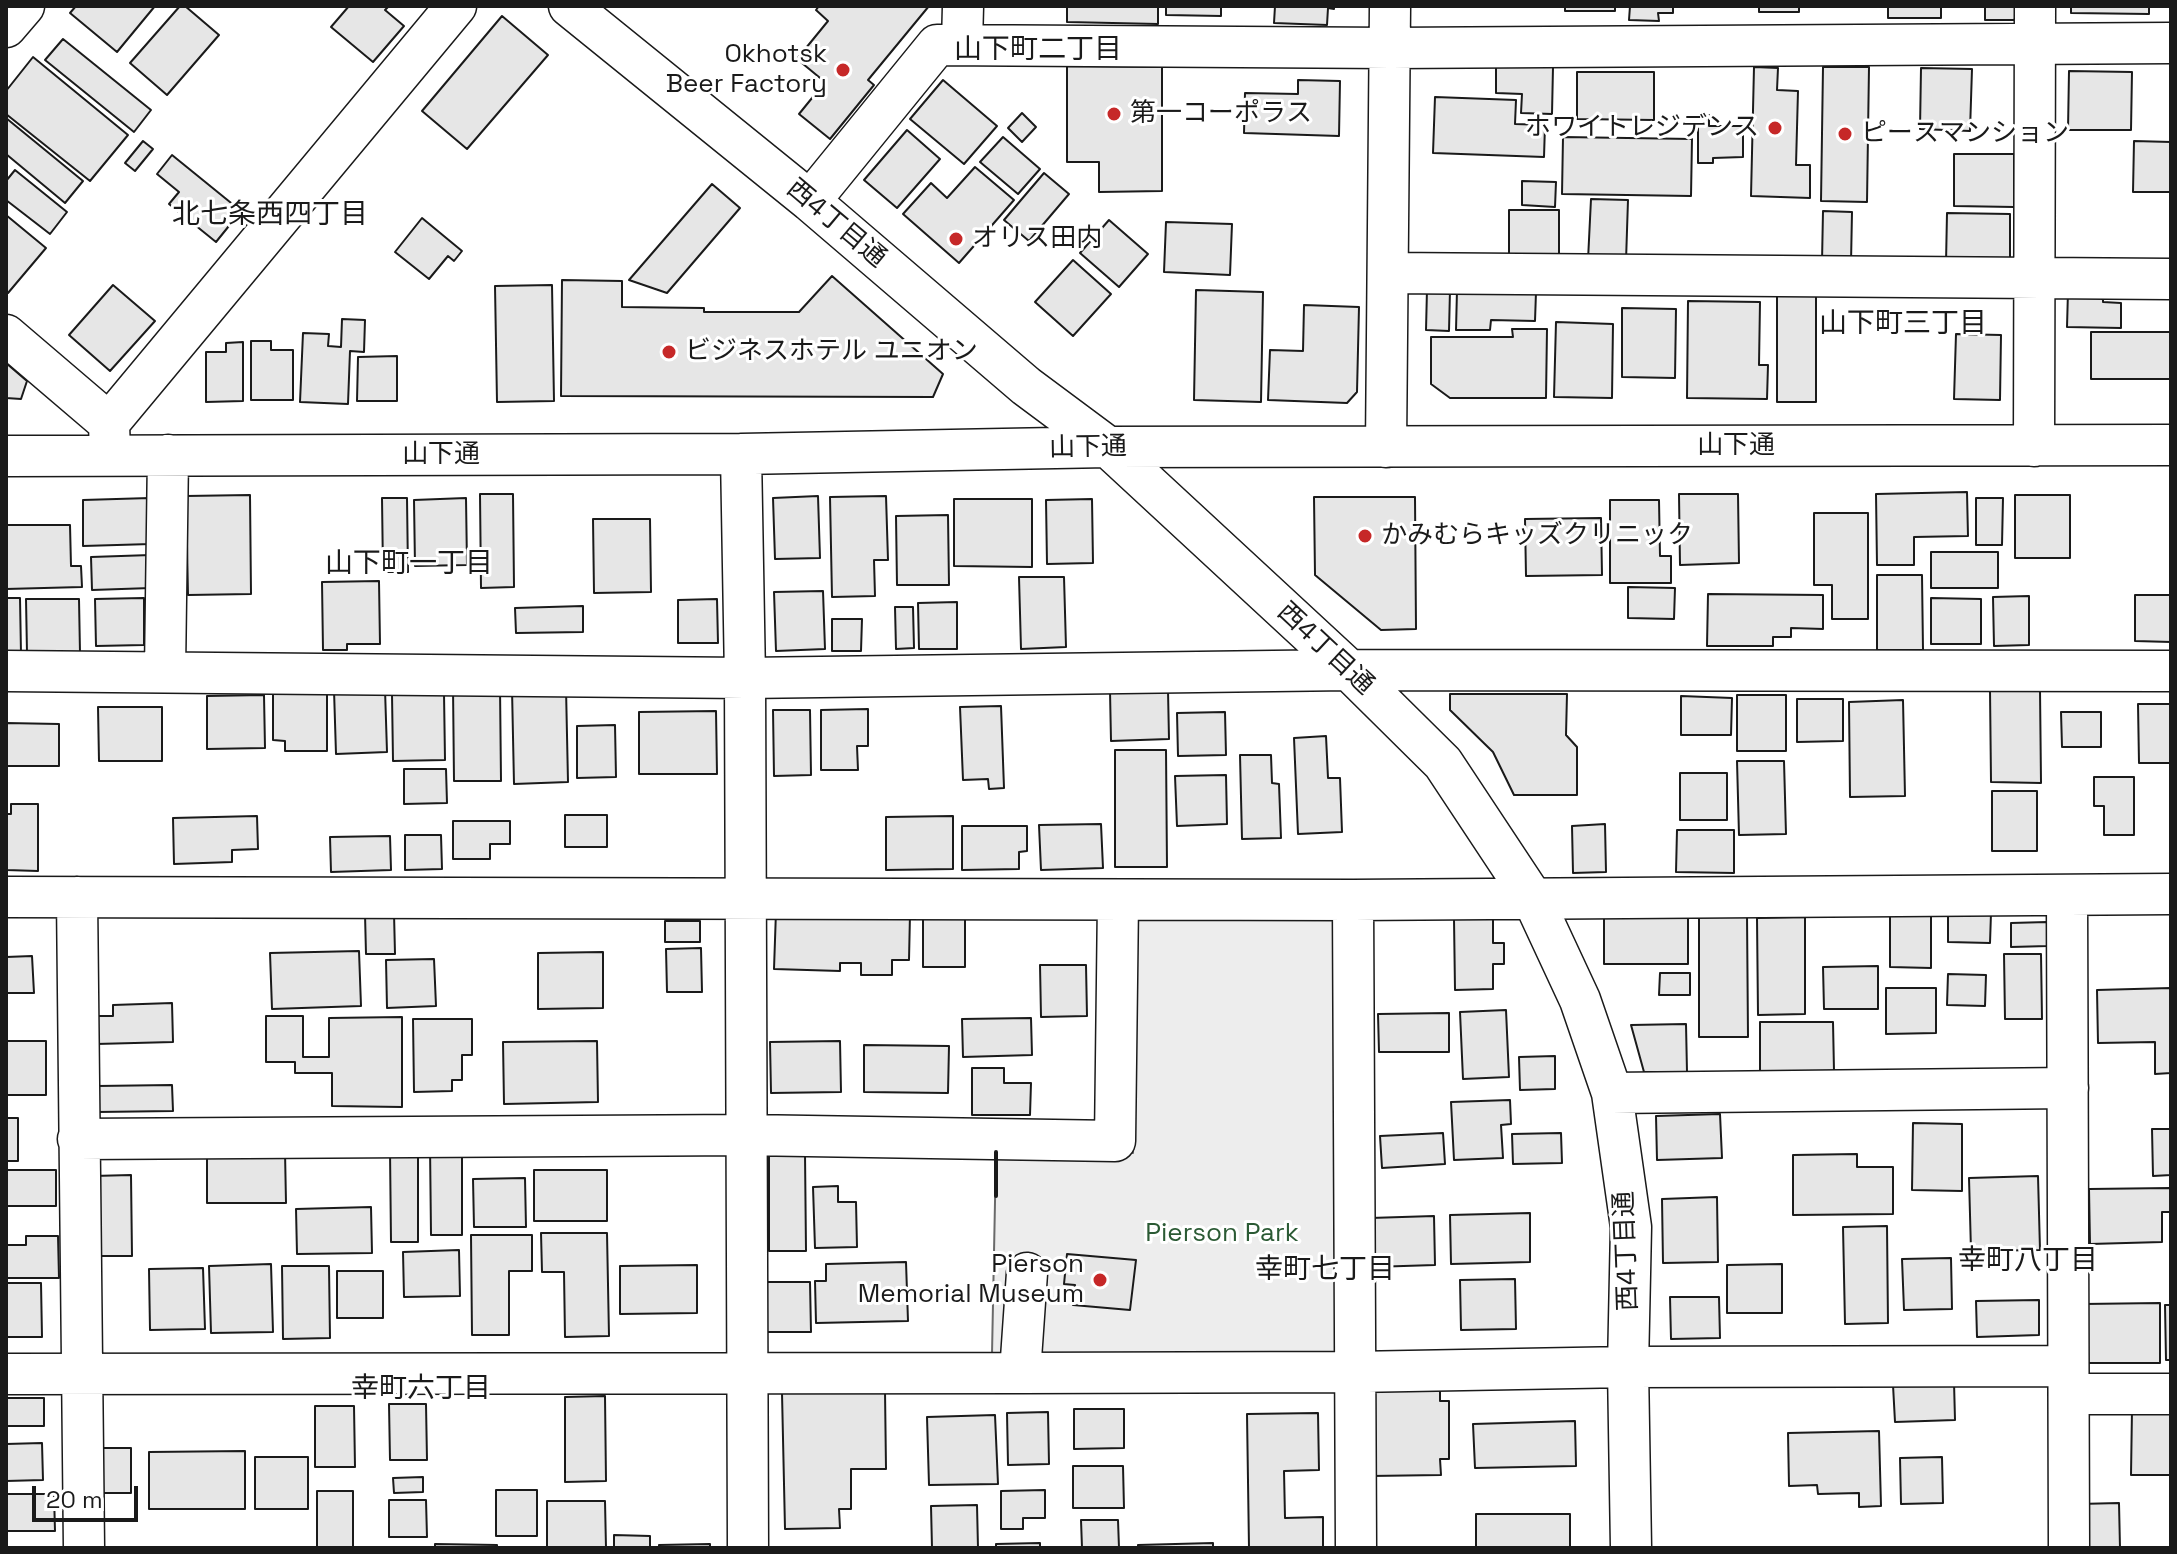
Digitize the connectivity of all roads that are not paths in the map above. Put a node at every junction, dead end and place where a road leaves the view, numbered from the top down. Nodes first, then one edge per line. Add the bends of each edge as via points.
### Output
1 (24, 6) edge
2 (456, 6) edge
3 (569, 6) edge
4 (1390, 6) edge
5 (2036, 24) edge
6 (962, 25) edge
7 (6, 27) edge
8 (2171, 43) edge
9 (1391, 48) junction
10 (810, 201) junction
11 (1388, 273) junction
12 (2036, 279) junction
13 (2171, 279) edge
14 (6, 335) edge
15 (109, 439) junction
16 (2171, 445) edge
17 (2034, 446) junction
18 (1108, 447) junction
19 (1386, 447) junction
20 (741, 454) junction
21 (168, 455) junction
22 (6, 456) edge
23 (1349, 670) junction
24 (6, 671) edge
25 (165, 671) junction
26 (2171, 671) edge
27 (745, 678) junction
28 (2171, 894) edge
29 (2067, 895) junction
30 (6, 897) edge
31 (77, 897) junction
32 (746, 897) junction
33 (1533, 899) junction
34 (1118, 900) junction
35 (1353, 900) junction
36 (2068, 1088) junction
37 (1612, 1093) junction
38 (746, 1135) junction
39 (78, 1139) junction
40 (1027, 1273) dead end
41 (1628, 1367) junction
42 (1354, 1372) junction
43 (1020, 1373) junction
44 (6, 1374) edge
45 (80, 1374) junction
46 (746, 1374) junction
47 (2068, 1380) junction
48 (2171, 1394) edge
49 (84, 1548) edge
50 (748, 1548) edge
51 (1356, 1548) edge
52 (1631, 1548) edge
53 (2069, 1548) edge

1 - 7 street
2 - 15 street
3 - 10 street, 西4丁目通
4 - 9 street
5 - 8 street
5 - 9 street
5 - 12 street
6 - 9 street
6 - 10 street via 937,45
9 - 11 street
10 - 18 street, 西4丁目通 via 1026,386
11 - 12 street
11 - 19 street
12 - 13 street
12 - 17 street
14 - 15 street
15 - 21 street, 山下通
15 - 22 street, 山下通
16 - 17 street, 山下通
17 - 19 street, 山下通
18 - 19 street, 山下通
18 - 20 street, 山下通
18 - 23 street, 西4丁目通
20 - 21 street, 山下通
20 - 27 street
21 - 25 street
23 - 26 street
23 - 27 street
23 - 33 street, 西4丁目通 via 1443,763
24 - 25 street
25 - 27 street
27 - 32 street
28 - 29 street
29 - 33 street
29 - 36 street
30 - 31 street
31 - 32 street
31 - 39 street
32 - 34 street
32 - 38 street
33 - 35 street
33 - 37 street, 西4丁目通 via 1580,1000
34 - 35 street
34 - 38 street via 1115,1141
35 - 42 street
36 - 37 street
36 - 47 street
37 - 41 street, 西4丁目通 via 1631,1227
38 - 39 street
38 - 46 street
39 - 45 street
40 - 43 street
41 - 42 street
41 - 47 street
41 - 52 street, 西4丁目通
42 - 43 street
42 - 51 street
43 - 46 street
44 - 45 street
45 - 46 street
45 - 49 street
46 - 50 street
47 - 48 street
47 - 53 street

